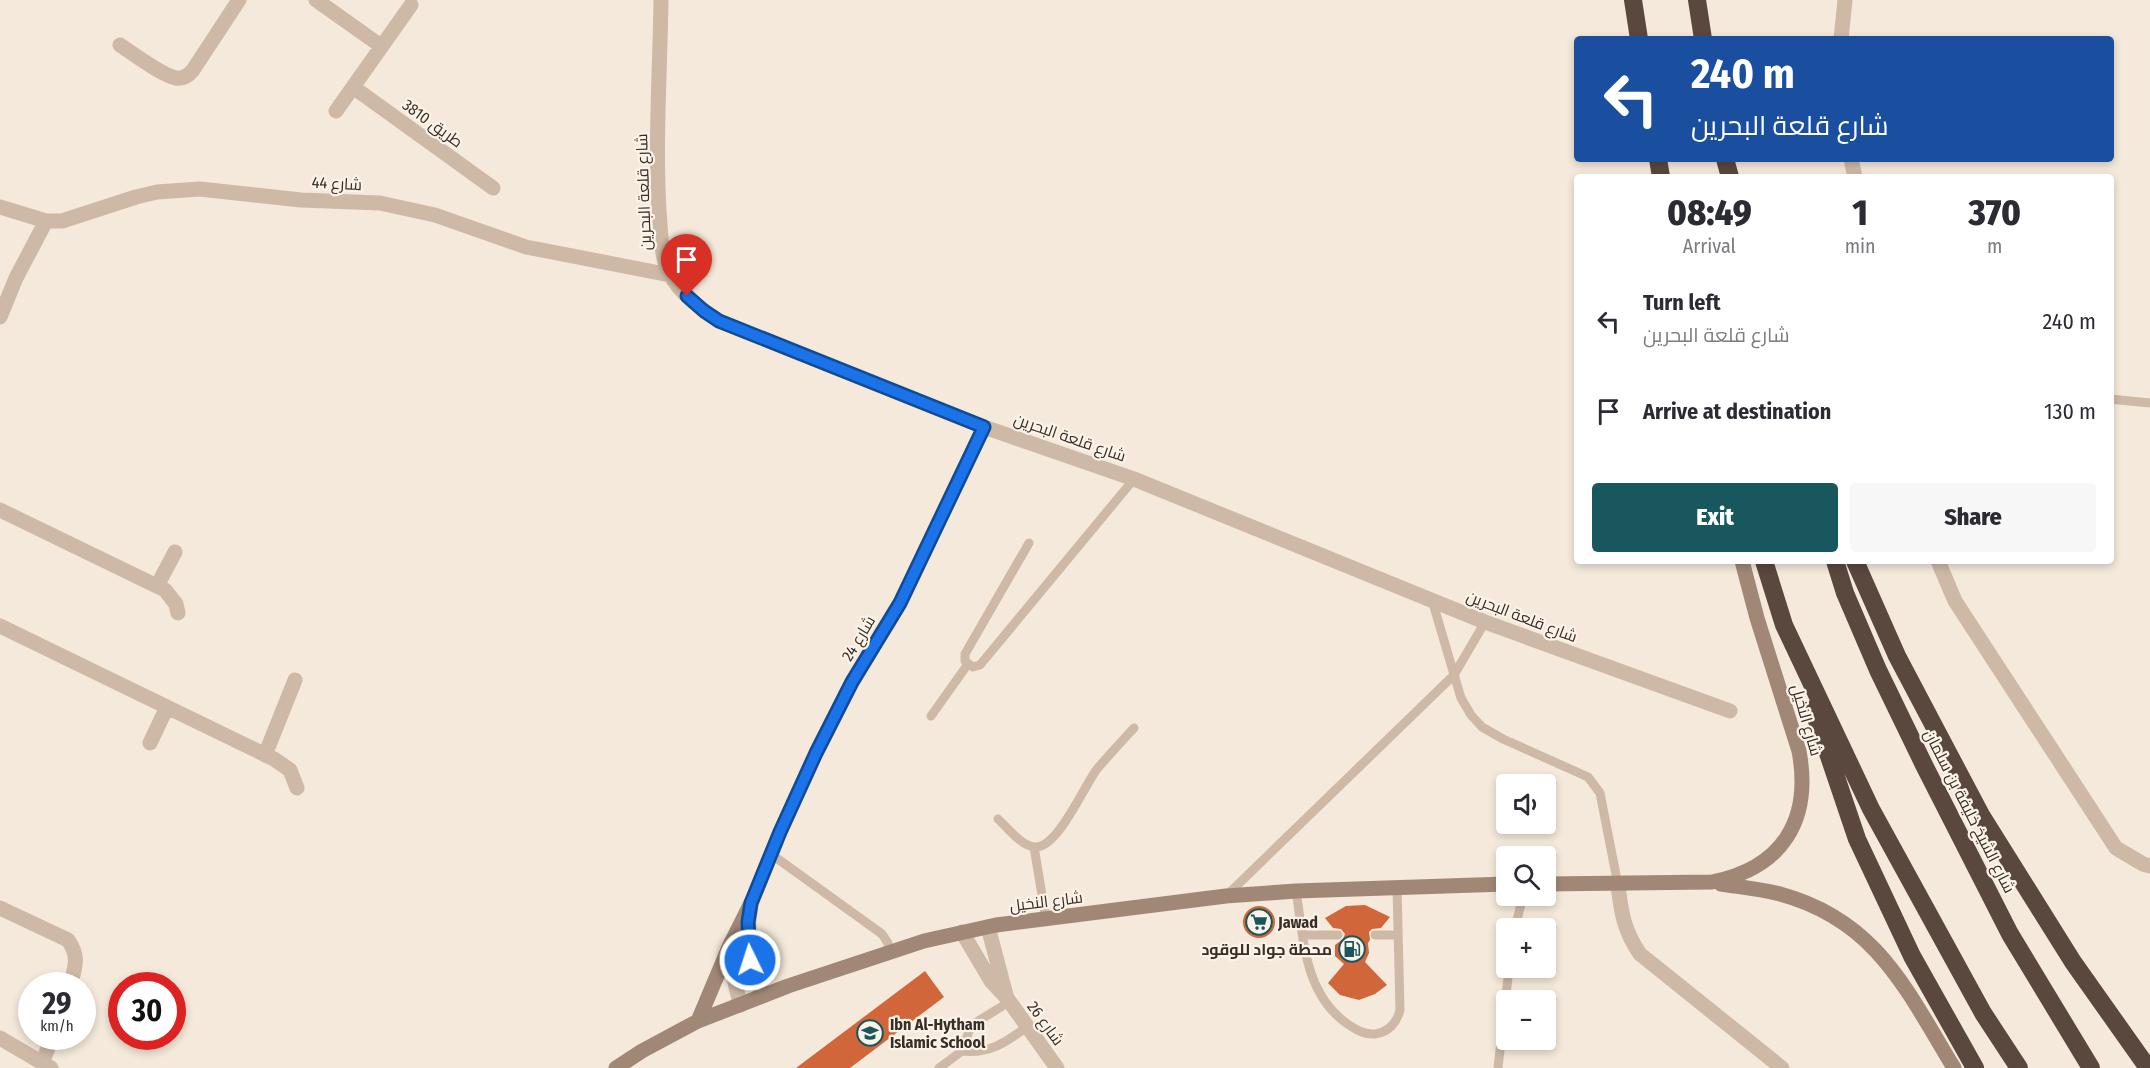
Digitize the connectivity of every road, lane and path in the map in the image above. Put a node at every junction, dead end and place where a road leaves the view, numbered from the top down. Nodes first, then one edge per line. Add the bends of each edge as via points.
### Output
1 (239, 0) edge
2 (316, 0) edge
3 (661, 0) edge
4 (1633, 0) edge
5 (1697, 0) edge
6 (1845, 0) edge
7 (411, 5) dead end
8 (1639, 36) edge
9 (1703, 36) edge
10 (1841, 36) edge
11 (120, 45) dead end
12 (381, 46) junction
13 (353, 87) junction
14 (336, 111) dead end
15 (493, 188) dead end
16 (0, 207) edge
17 (46, 221) junction
18 (670, 275) junction
19 (0, 316) edge
20 (2114, 399) edge
21 (2150, 403) edge
22 (984, 427) junction
23 (1134, 478) junction
24 (0, 510) edge
25 (1029, 543) dead end
26 (175, 552) dead end
27 (1743, 564) edge
28 (1765, 564) edge
29 (1836, 564) edge
30 (1856, 564) edge
31 (1939, 564) edge
32 (157, 586) junction
33 (1432, 600) junction
34 (178, 613) dead end
35 (1485, 622) junction
36 (1784, 625) junction
37 (0, 626) edge
38 (968, 664) junction
39 (1454, 675) junction
40 (295, 680) dead end
41 (167, 707) junction
42 (1730, 711) dead end
43 (932, 716) dead end
44 (1134, 728) dead end
45 (150, 743) dead end
46 (265, 754) junction
47 (297, 788) dead end
48 (998, 819) dead end
49 (1034, 847) junction
50 (771, 854) junction
51 (2150, 866) edge
52 (1712, 882) junction
53 (1496, 884) edge
54 (1556, 884) edge
55 (1618, 885) junction
56 (1397, 887) junction
57 (1296, 891) junction
58 (1226, 896) junction
59 (751, 903) junction
60 (0, 908) edge
61 (1047, 919) junction
62 (988, 927) junction
63 (962, 932) junction
64 (1303, 935) junction
65 (1338, 935) dead end
66 (1375, 935) dead end
67 (1398, 935) junction
68 (889, 953) junction
69 (73, 972) edge
70 (1508, 978) edge
71 (763, 996) junction
72 (1008, 1000) junction
73 (741, 1005) junction
74 (698, 1021) junction
75 (1027, 1027) junction
76 (0, 1038) edge
77 (50, 1050) edge
78 (962, 1051) junction
79 (47, 1066) edge
80 (616, 1068) edge
81 (939, 1068) edge
82 (1057, 1068) edge
83 (1498, 1068) edge
84 (1782, 1068) edge
85 (1954, 1068) edge
86 (1975, 1068) edge
87 (2019, 1068) edge
88 (2091, 1068) edge
89 (2148, 1068) edge

1 - 11 street via 185,77 168,75
2 - 12 street
3 - 18 street, شارع قلعة البحرين via 658,191 664,257
4 - 8 highway
5 - 9 highway
6 - 10 street
7 - 12 street
12 - 13 street
13 - 14 street
13 - 15 street, طريق 3810
16 - 17 street, شارع 44
17 - 18 street, شارع 44 via 62,221 136,197 179,190 381,203 435,215 526,247
17 - 19 street
18 - 22 street, شارع قلعة البحرين via 687,296 719,321
20 - 21 lane
22 - 23 street, شارع قلعة البحرين
22 - 50 street, شارع 24 via 900,603 852,682 816,753
23 - 33 street, شارع قلعة البحرين
23 - 38 lane via 980,665
24 - 32 street
25 - 38 lane via 964,654
26 - 32 street
27 - 52 street, شارع النخيل via 1799,751 1803,794 1798,816 1773,854 1734,878
28 - 36 highway
29 - 88 highway, شارع الشيخ خليفة بن سلمان via 1878,670 1924,765 2010,934
30 - 89 highway via 1897,656 1981,815 2073,962
31 - 51 street via 1955,601 2116,848
32 - 34 street via 171,596
33 - 35 street, شارع قلعة البحرين
33 - 39 lane
35 - 39 lane
35 - 42 street, شارع قلعة البحرين
36 - 86 highway via 1857,839 1912,956
36 - 87 highway via 1871,809 1983,1013
37 - 41 street
38 - 43 lane
39 - 55 lane via 1461,698 1482,727 1588,777 1600,793
39 - 58 lane
40 - 46 street
41 - 45 street
41 - 46 street
44 - 49 lane via 1093,775 1057,832 1047,843
46 - 47 street via 290,770
48 - 49 lane via 1021,841
49 - 61 lane
50 - 59 street, شارع 24
50 - 68 lane via 882,934
52 - 55 street, شارع النخيل
52 - 85 street, شارع النخيل via 1779,894 1815,906 1847,925 1876,950 1900,979
53 - 56 street, شارع النخيل
54 - 55 street, شارع النخيل
55 - 84 street via 1623,921 1640,954
56 - 57 street, شارع النخيل
56 - 67 lane
57 - 58 street, شارع النخيل
57 - 64 lane
58 - 61 street, شارع النخيل
59 - 71 street, شارع 24 via 748,941 755,979
59 - 73 street, شارع 24 via 733,959
59 - 74 street
60 - 69 street via 68,940 76,960
61 - 62 street, شارع النخيل
62 - 63 street, شارع النخيل
62 - 72 street, شارع 26
63 - 68 street, شارع النخيل
63 - 72 street, شارع 26 via 991,981
64 - 65 lane
64 - 67 lane via 1312,980 1320,995 1342,1020 1370,1034 1390,1028 1398,1017
66 - 67 lane
68 - 71 street, شارع النخيل
70 - 83 lane
71 - 73 street, شارع النخيل
72 - 75 street, شارع 26
72 - 78 lane via 975,1023
73 - 74 street, شارع النخيل
74 - 80 street, شارع النخيل
75 - 78 lane via 995,1048
75 - 82 street, شارع 26
76 - 79 street
77 - 79 street
78 - 81 lane

